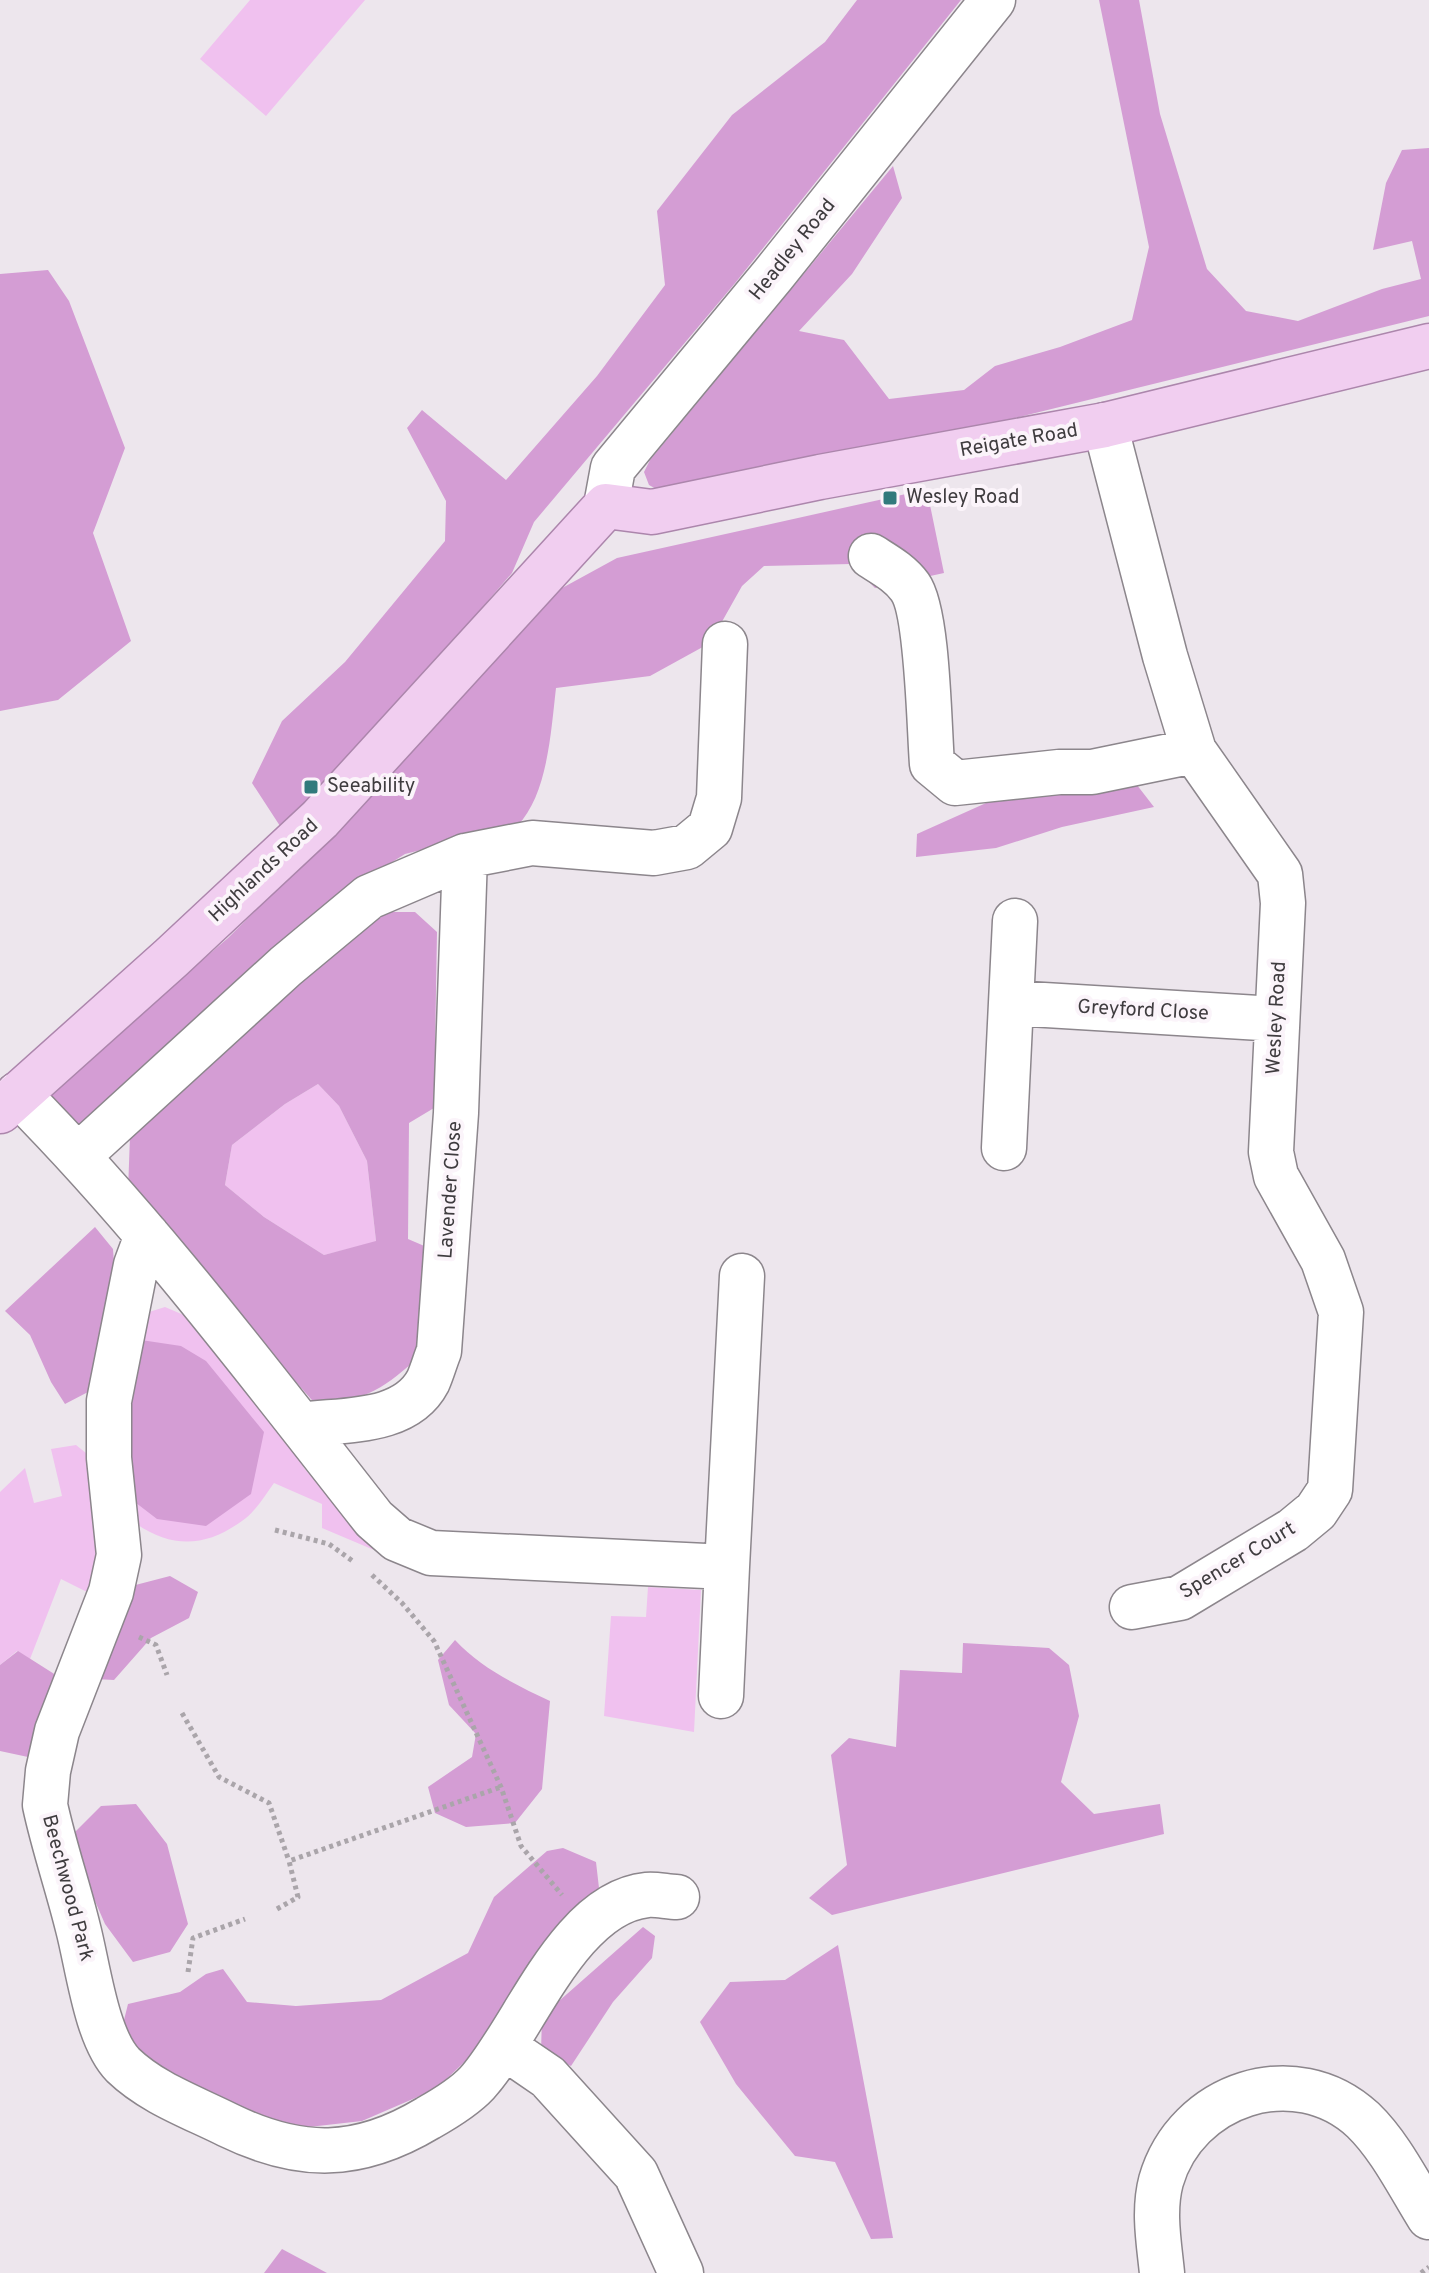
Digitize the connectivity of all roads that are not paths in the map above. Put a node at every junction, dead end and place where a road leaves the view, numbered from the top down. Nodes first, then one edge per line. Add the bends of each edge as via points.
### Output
1 (993, 0) edge
2 (1429, 346) edge
3 (1105, 425) junction
4 (606, 506) junction
5 (871, 556) dead end
6 (725, 644) dead end
7 (1194, 751) junction
8 (465, 856) junction
9 (1015, 921) dead end
10 (1011, 1003) junction
11 (1276, 1019) junction
12 (6, 1103) edge
13 (1004, 1148) dead end
14 (78, 1156) junction
15 (147, 1235) junction
16 (742, 1276) dead end
17 (301, 1425) junction
18 (1330, 1490) joint
19 (727, 1567) junction
20 (1132, 1607) dead end
21 (721, 1696) dead end
22 (677, 1897) dead end
23 (504, 2047) junction
24 (1429, 2217) edge
25 (681, 2273) edge
26 (1162, 2273) edge

1 - 4 street, Headley Road via 613,468
2 - 3 main road, Reigate Road
3 - 4 main road, Reigate Road via 652,512
3 - 7 street, Wesley Road
4 - 12 main road, Highlands Road via 320,819
5 - 7 street via 910,587 920,611 932,764 955,783 1092,772
6 - 8 street via 719,798 710,828 687,847 654,853 532,843
7 - 11 street, Wesley Road via 1280,874
8 - 14 street via 369,897
8 - 17 street, Lavender Close via 456,1113 439,1351 427,1384 405,1406 374,1417
9 - 10 street
10 - 11 street, Greyford Close
10 - 13 street
11 - 18 street, Wesley Road via 1271,1152 1276,1176 1323,1260 1341,1312
12 - 14 street
14 - 15 street
15 - 17 street
15 - 23 street, Beechwood Park via 136,1265 109,1401 119,1555 111,1592 57,1731 45,1805 101,2025 120,2062 145,2084 292,2149 336,2151 402,2134 476,2085
16 - 19 street
17 - 19 street via 374,1519 397,1539 431,1553
18 - 20 street, Spencer Court via 1293,1530 1180,1598
19 - 21 street
22 - 23 street, Beechwood Park via 646,1895 612,1907 550,1969
23 - 25 street via 548,2077 636,2174
24 - 26 street via 1363,2120 1305,2091 1243,2093 1216,2107 1174,2152 1156,2210

